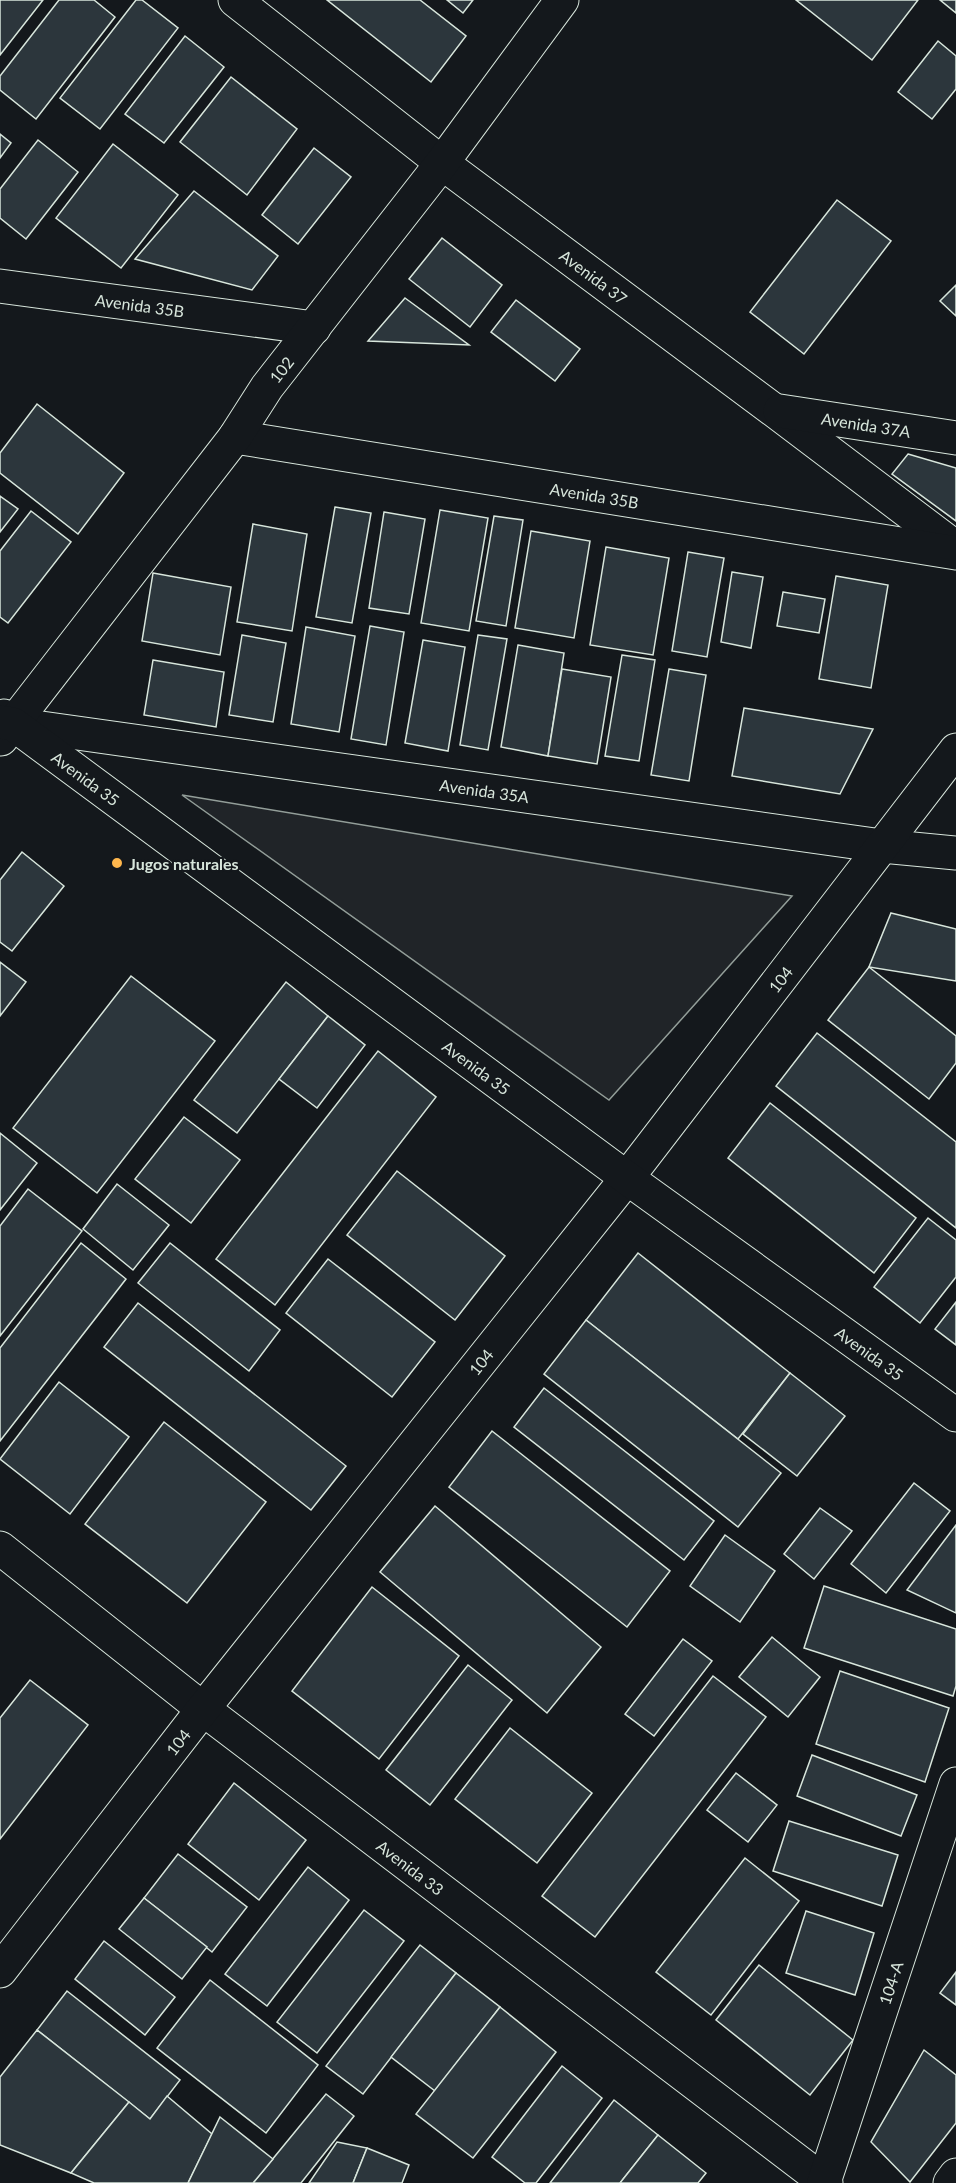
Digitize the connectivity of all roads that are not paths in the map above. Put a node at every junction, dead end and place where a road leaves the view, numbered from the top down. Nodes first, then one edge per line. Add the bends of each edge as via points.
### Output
1 (235, 0) edge
2 (562, 0) edge
3 (442, 163) junction
4 (0, 286) edge
5 (314, 328) junction
6 (776, 411) junction
7 (235, 437) junction
8 (956, 438) edge
9 (956, 548) edge
10 (956, 553) edge
11 (3, 724) edge
12 (956, 750) edge
13 (882, 846) junction
14 (956, 854) edge
15 (627, 1178) junction
16 (956, 1415) edge
17 (0, 1548) edge
18 (203, 1709) junction
19 (956, 1784) edge
20 (0, 1971) edge
21 (956, 2175) edge
22 (825, 2182) edge
23 (950, 2183) edge

1 - 3 street, Avenida 37
2 - 3 street, 102
3 - 5 street, 102
3 - 6 street, Avenida 37
4 - 5 street, Avenida 35B
5 - 7 street, 102 via 267,387
6 - 8 street, Avenida 37A
6 - 9 street, Avenida 37
7 - 10 street, Avenida 35B
7 - 11 street, 102
11 - 13 street, Avenida 35A
11 - 15 street, Avenida 35
12 - 13 street, 104
13 - 14 street, Avenida 35A
13 - 15 street, 104
15 - 16 street, Avenida 35
15 - 18 street, 104
17 - 18 street, Avenida 33
18 - 20 street, 104
18 - 22 street, Avenida 33
19 - 22 street, 104-A
21 - 23 street

